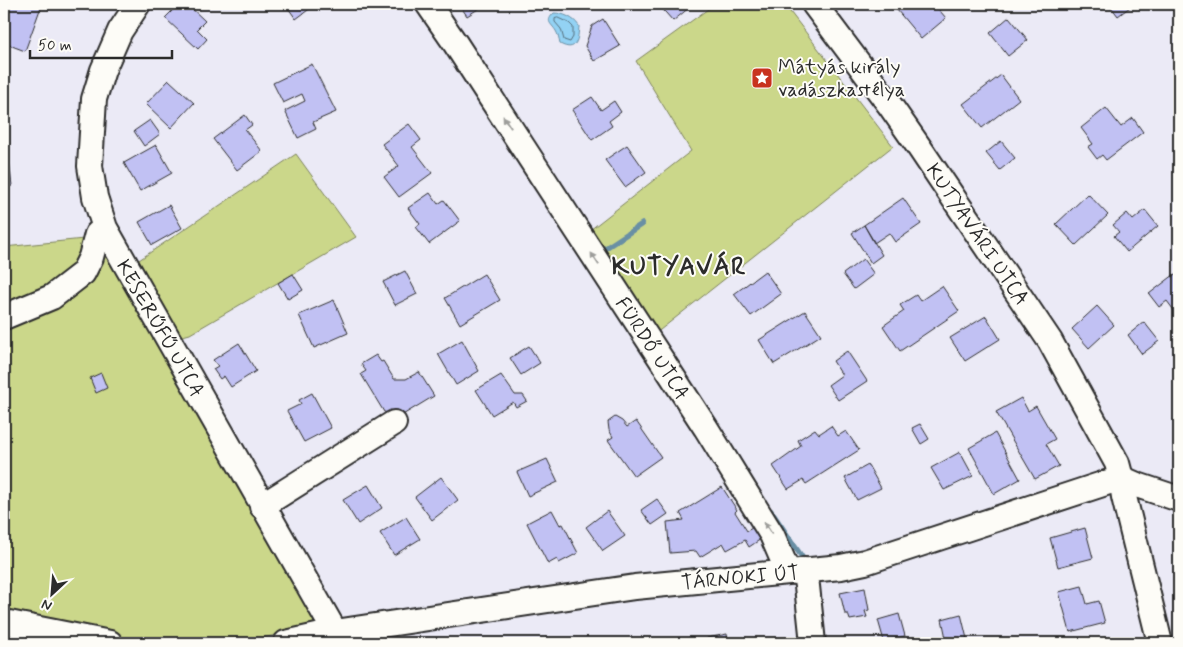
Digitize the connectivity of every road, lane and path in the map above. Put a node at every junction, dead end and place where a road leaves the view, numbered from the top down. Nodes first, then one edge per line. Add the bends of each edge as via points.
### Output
1 (138, 4) edge
2 (428, 4) edge
3 (814, 4) edge
4 (105, 228) junction
5 (4, 317) edge
6 (394, 423) dead end
7 (1121, 478) junction
8 (1179, 499) edge
9 (262, 506) junction
10 (796, 571) junction
11 (4, 622) edge
12 (336, 638) edge
13 (110, 643) edge
14 (286, 643) edge
15 (813, 643) edge
16 (1160, 643) edge

1 - 4 street, KESERŰFŰ UTCA via 120,31 94,99 90,166
10 -> 2 street, FÜRDŐ UTCA
3 - 7 street, KUTYAVÁRI UTCA via 929,161 1050,342 1117,463
4 - 5 street via 97,234 83,273 52,297
4 - 9 street, KESERŰFŰ UTCA
6 - 9 street
7 - 8 street
7 - 10 street, TÁRNOKI ÚT via 865,562
7 - 16 street, KUTYAVÁRI UTCA
9 - 12 street, KESERŰFŰ UTCA
10 - 12 street, TÁRNOKI ÚT via 635,586
10 - 15 street, FÜRDŐ UTCA via 807,586
11 - 13 street
12 - 14 street, TÁRNOKI ÚT

